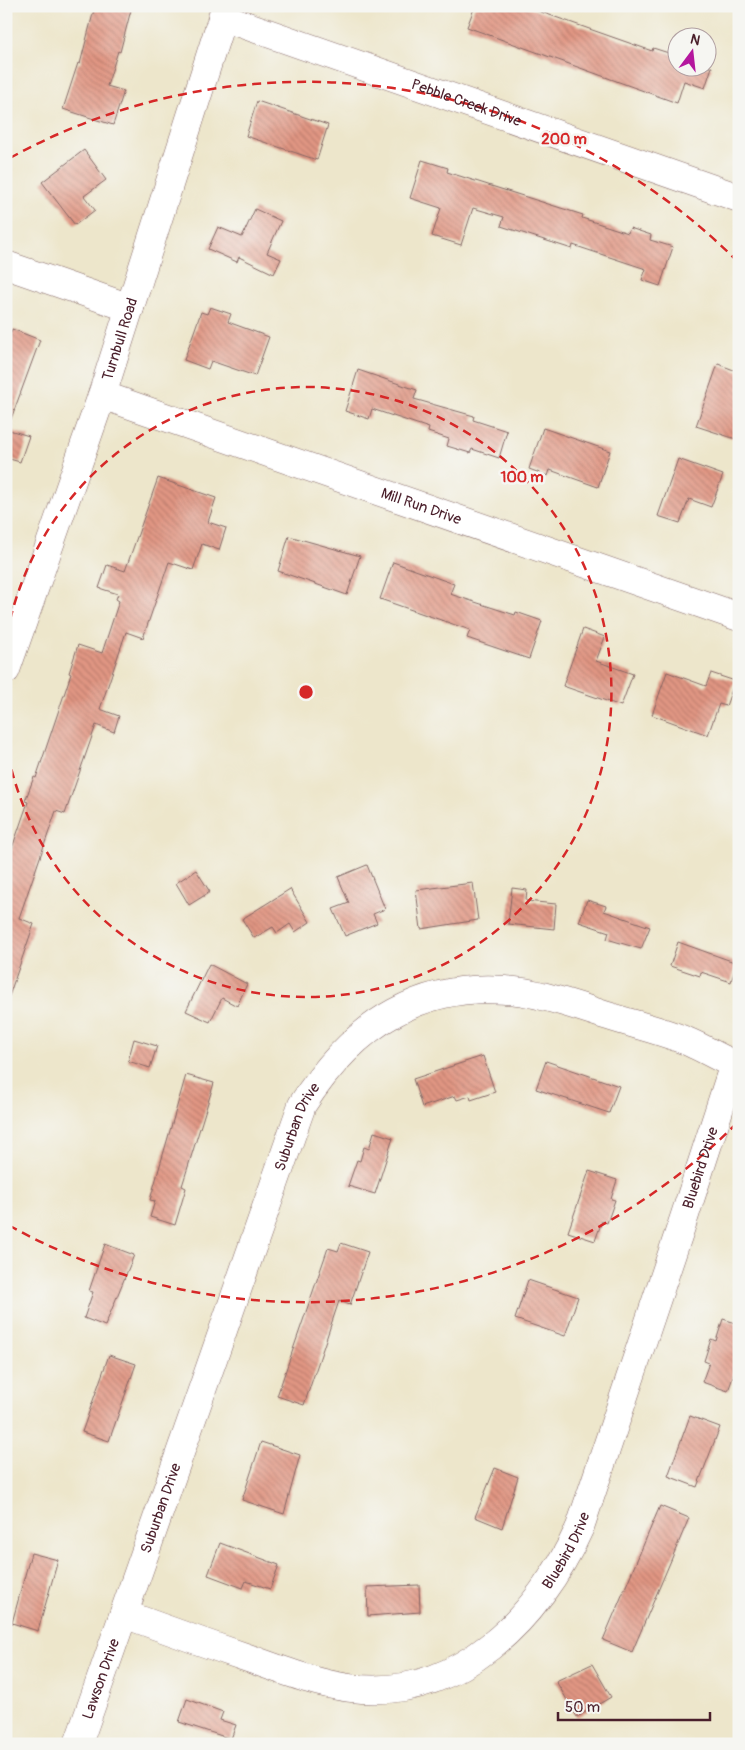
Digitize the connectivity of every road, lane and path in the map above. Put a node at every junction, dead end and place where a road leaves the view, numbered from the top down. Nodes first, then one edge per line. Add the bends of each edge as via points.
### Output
1 (224, 12) edge
2 (739, 198) edge
3 (6, 265) edge
4 (130, 308) junction
5 (102, 395) junction
6 (739, 617) edge
7 (6, 670) edge
8 (736, 1065) edge
9 (124, 1614) junction
10 (78, 1744) edge

1 - 2 street, Pebble Creek Drive
1 - 4 street, Turnbull Road
3 - 4 street
4 - 5 street, Turnbull Road
5 - 6 street, Mill Run Drive
5 - 7 street, Turnbull Road
8 - 9 street, Bluebird Drive via 580,1527 553,1578 512,1630 488,1650 455,1670 416,1684 382,1690 351,1688 303,1678
8 - 9 street, Suburban Drive via 692,1043 551,998 492,990 431,997 401,1008 371,1026 345,1048 302,1105
9 - 10 street, Lawson Drive

